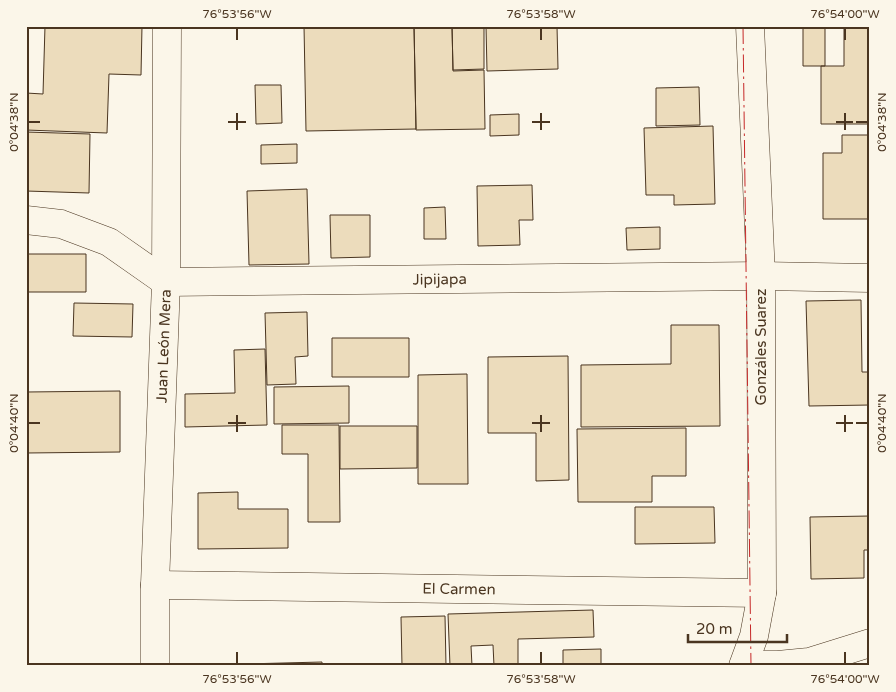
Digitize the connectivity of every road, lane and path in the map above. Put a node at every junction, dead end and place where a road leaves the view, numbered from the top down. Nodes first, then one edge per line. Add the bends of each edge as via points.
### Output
1 (167, 26) edge
2 (750, 26) edge
3 (26, 220) edge
4 (760, 276) junction
5 (870, 278) edge
6 (166, 282) junction
7 (155, 585) junction
8 (762, 594) junction
9 (870, 643) edge
10 (743, 665) edge
11 (155, 666) edge

1 - 6 street, Juan León Mera
2 - 4 street, Gonzáles Suarez
3 - 6 street via 61,224 109,242
4 - 5 street, Jipijapa
4 - 6 street, Jipijapa
4 - 8 street, Gonzáles Suarez
6 - 7 street, Juan León Mera
7 - 8 street, El Carmen
7 - 11 street, Juan León Mera
8 - 10 street, Gonzáles Suarez via 754,636
9 - 10 street via 809,662

